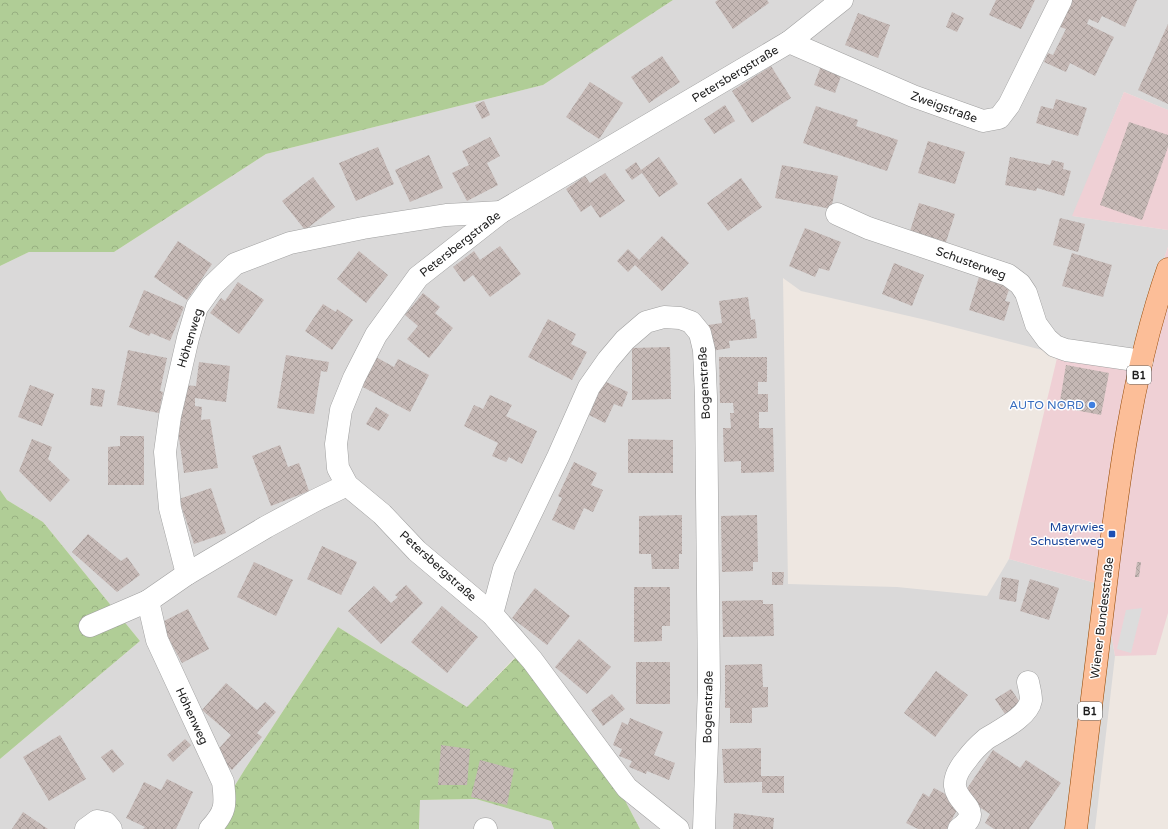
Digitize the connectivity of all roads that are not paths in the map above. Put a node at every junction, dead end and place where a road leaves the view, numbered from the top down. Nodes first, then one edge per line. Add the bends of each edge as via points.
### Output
1 (842, 0) edge
2 (1061, 0) edge
3 (789, 42) junction
4 (501, 212) junction
5 (837, 214) dead end
6 (1168, 269) edge
7 (1142, 360) junction
8 (348, 485) junction
9 (187, 574) junction
10 (148, 601) junction
11 (492, 614) junction
12 (90, 626) dead end
13 (1028, 682) dead end
14 (86, 829) edge
15 (111, 829) edge
16 (210, 829) edge
17 (678, 829) edge
18 (704, 829) edge
19 (959, 829) edge
20 (1076, 829) edge

1 - 3 street, Petersbergstraße
2 - 3 street, Zweigstraße via 1009,105 999,118 983,121 913,96
3 - 4 street, Petersbergstraße
4 - 8 street, Petersbergstraße via 418,277 376,335 341,410 336,444 338,468
4 - 9 street, Höhenweg via 446,215 363,228 290,244 235,264 212,286 197,307 188,338 170,416 165,452 170,508
5 - 7 street, Schusterweg via 868,228 1008,275 1020,284 1026,293 1036,324 1055,346 1066,350
6 - 7 main road, Wiener Bundesstraße / B1
7 - 20 main road, Wiener Bundesstraße / B1 via 1118,483
8 - 9 street via 314,500
8 - 11 street, Petersbergstraße via 382,514 417,551
9 - 10 street
10 - 12 street
10 - 16 street, Höhenweg via 157,640 222,782 225,800 220,818
11 - 17 street, Petersbergstraße via 532,660 627,788
11 - 18 street, Bogenstraße via 504,569 589,387 625,340 646,322 664,317 692,322 700,333 704,350 706,396 709,687
13 - 19 street via 1031,699 1026,711 985,740 959,769 955,788 970,813 970,818
14 - 15 street via 97,821 106,823

